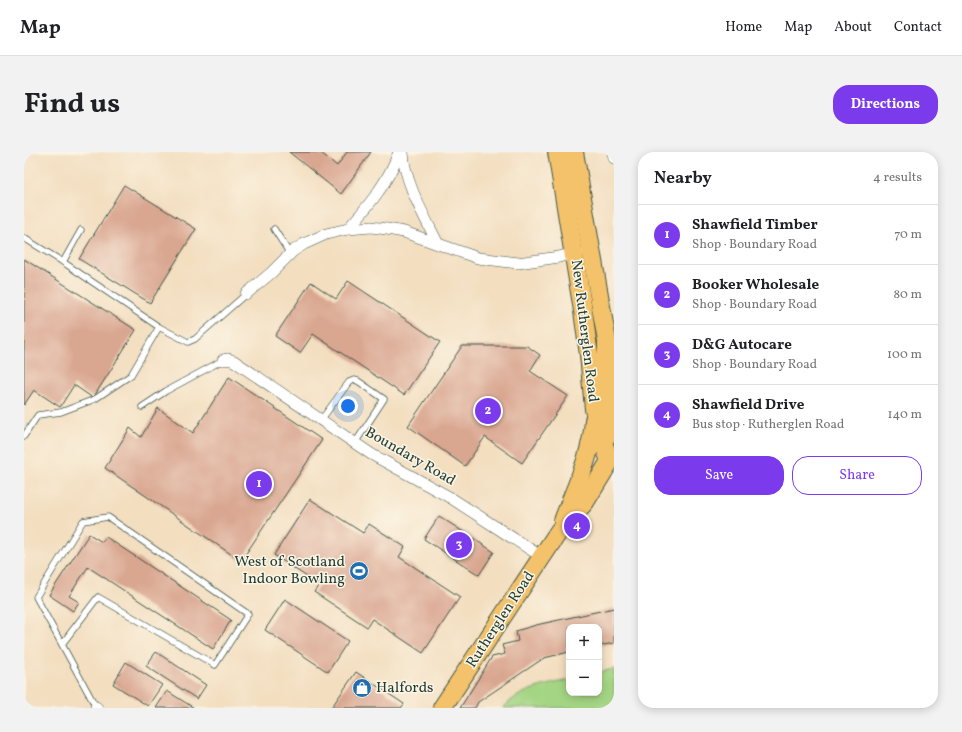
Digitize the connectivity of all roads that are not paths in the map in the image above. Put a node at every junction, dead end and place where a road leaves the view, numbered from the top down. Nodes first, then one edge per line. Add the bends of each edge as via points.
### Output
1 (399, 152) edge
2 (402, 152) edge
3 (557, 152) edge
4 (574, 152) edge
5 (613, 152) edge
6 (614, 158) edge
7 (274, 229) dead end
8 (348, 229) junction
9 (81, 230) dead end
10 (24, 238) edge
11 (438, 244) junction
12 (582, 251) junction
13 (290, 254) junction
14 (63, 262) junction
15 (246, 294) joint
16 (159, 327) junction
17 (607, 341) junction
18 (223, 360) joint
19 (614, 365) edge
20 (142, 407) dead end
21 (594, 409) junction
22 (321, 420) junction
23 (24, 436) edge
24 (355, 443) junction
25 (613, 462) edge
26 (576, 484) junction
27 (559, 531) junction
28 (542, 557) junction
29 (62, 644) junction
30 (97, 707) edge
31 (442, 708) edge

1 - 8 street via 383,186
2 - 11 street via 407,178
3 - 12 main road, New Rutherglen Road
4 - 12 main road, New Rutherglen Road
5 - 6 street
7 - 13 lane
8 - 11 street via 387,229
8 - 13 street via 326,234
9 - 14 lane
10 - 14 lane
11 - 12 street via 478,258 518,263
12 - 17 main road, New Rutherglen Road
12 - 21 main road, New Rutherglen Road
13 - 15 street
14 - 16 lane
15 - 16 lane via 195,339 188,342
16 - 23 lane via 131,375 95,399 61,412 38,415
17 - 19 main road
17 - 25 main road, New Rutherglen Road via 607,407
18 - 20 lane
18 - 22 street, Boundary Road via 234,360
21 - 25 main road, New Rutherglen Road via 600,432
21 - 26 main road, Rutherglen Road via 588,456
22 - 24 street, Boundary Road
22 - 24 lane via 349,382 354,380 362,383 384,399
24 - 28 street, Boundary Road via 452,498
25 - 26 main road
25 - 27 main road, Rutherglen Road via 585,502
26 - 27 main road, Rutherglen Road
27 - 28 main road, Rutherglen Road
28 - 31 main road, Rutherglen Road
29 - 29 lane via 36,597 83,521 108,517 248,614 215,665 98,597
29 - 30 lane

